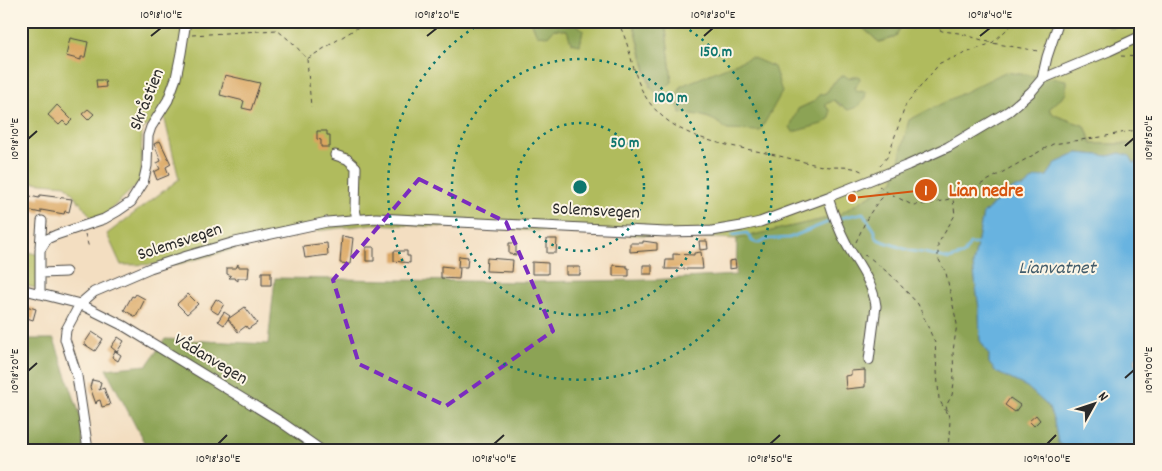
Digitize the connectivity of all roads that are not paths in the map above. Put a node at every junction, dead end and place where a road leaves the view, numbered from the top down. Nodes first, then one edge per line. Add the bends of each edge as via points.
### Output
1 (186, 21) edge
2 (1060, 21) edge
3 (1141, 36) edge
4 (1042, 79) junction
5 (335, 155) dead end
6 (828, 197) junction
7 (357, 219) junction
8 (42, 221) dead end
9 (40, 250) junction
10 (66, 272) dead end
11 (41, 273) junction
12 (21, 289) edge
13 (40, 294) junction
14 (80, 304) junction
15 (869, 360) dead end
16 (88, 450) edge
17 (321, 450) edge

1 - 9 street, Skråstien via 171,93 148,136 148,166 143,183 130,202 118,212 50,237
2 - 4 street, Solemsvegen
3 - 4 street, Solemsvegen
4 - 6 street, Solemsvegen via 1009,111 948,147
5 - 7 street via 356,167
6 - 7 street, Solemsvegen via 760,222 690,232
6 - 15 street via 839,230 865,274 875,299
7 - 14 street, Solemsvegen via 295,228 187,256 105,287
8 - 9 street
9 - 11 street
10 - 11 street
11 - 13 street
12 - 13 street, Vådanvegen
13 - 14 street, Vådanvegen
14 - 16 street via 66,330 65,339 77,376
14 - 17 street, Vådanvegen via 124,326

